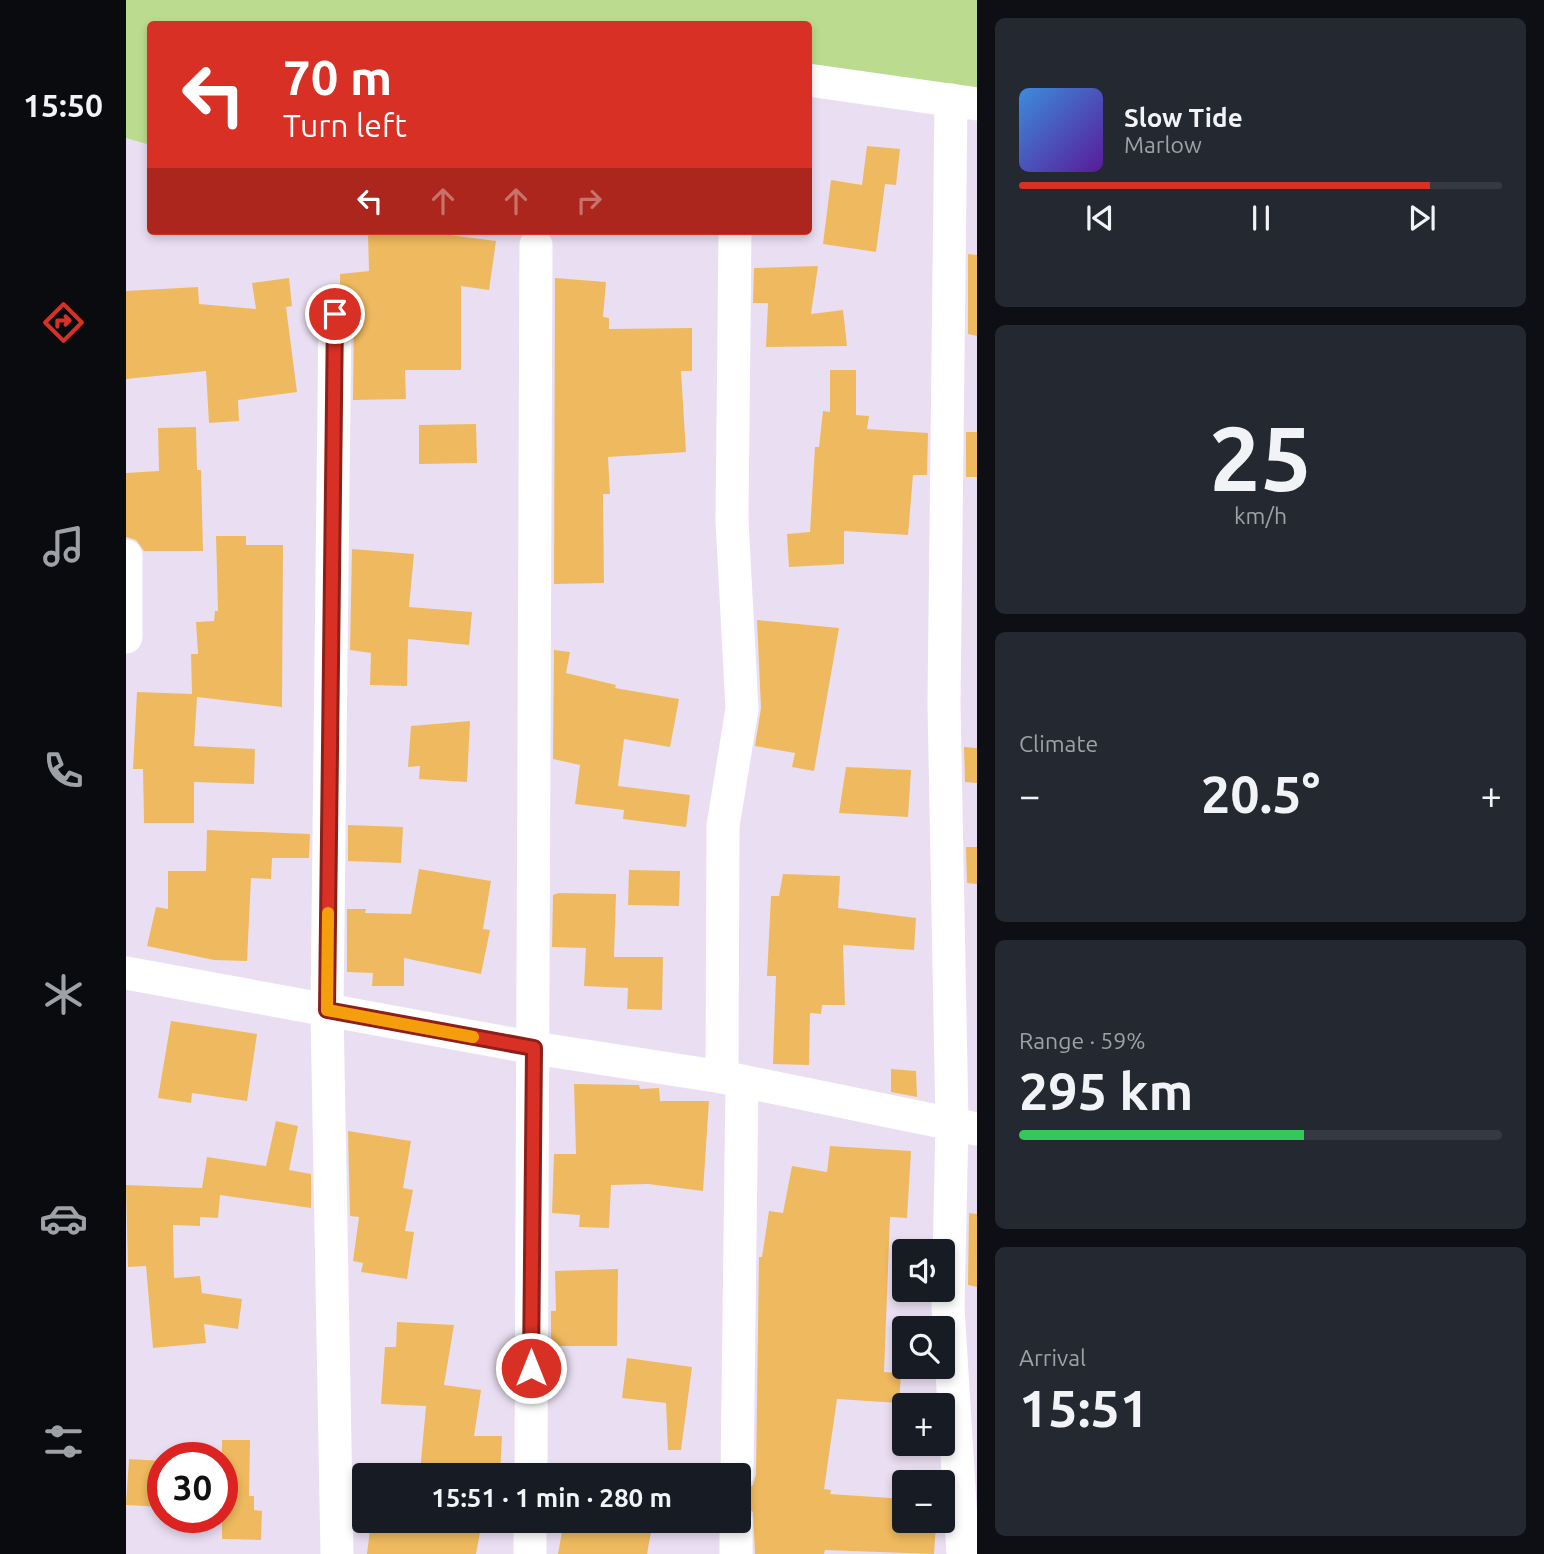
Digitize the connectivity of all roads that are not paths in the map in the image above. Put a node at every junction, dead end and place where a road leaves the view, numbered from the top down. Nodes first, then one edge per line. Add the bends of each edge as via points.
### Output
1 (812, 81) edge
2 (964, 102) edge
3 (735, 235) edge
4 (536, 245) dead end
5 (335, 314) dead end
6 (126, 555) edge
7 (126, 637) edge
8 (126, 973) edge
9 (327, 1010) junction
10 (534, 1048) junction
11 (732, 1080) junction
12 (964, 1126) edge
13 (531, 1463) edge
14 (737, 1463) edge
15 (530, 1533) edge
16 (736, 1533) edge
17 (338, 1554) edge
18 (530, 1554) edge
19 (736, 1554) edge
20 (963, 1554) edge

1 - 2 street
2 - 12 street via 944,703
3 - 11 street via 732,520 742,701 723,826
4 - 10 street
5 - 9 street
6 - 7 street
8 - 9 street
9 - 10 street
9 - 17 street
10 - 11 street
10 - 13 street
11 - 12 street
11 - 14 street
12 - 20 street via 948,1307
15 - 18 street
16 - 19 street

